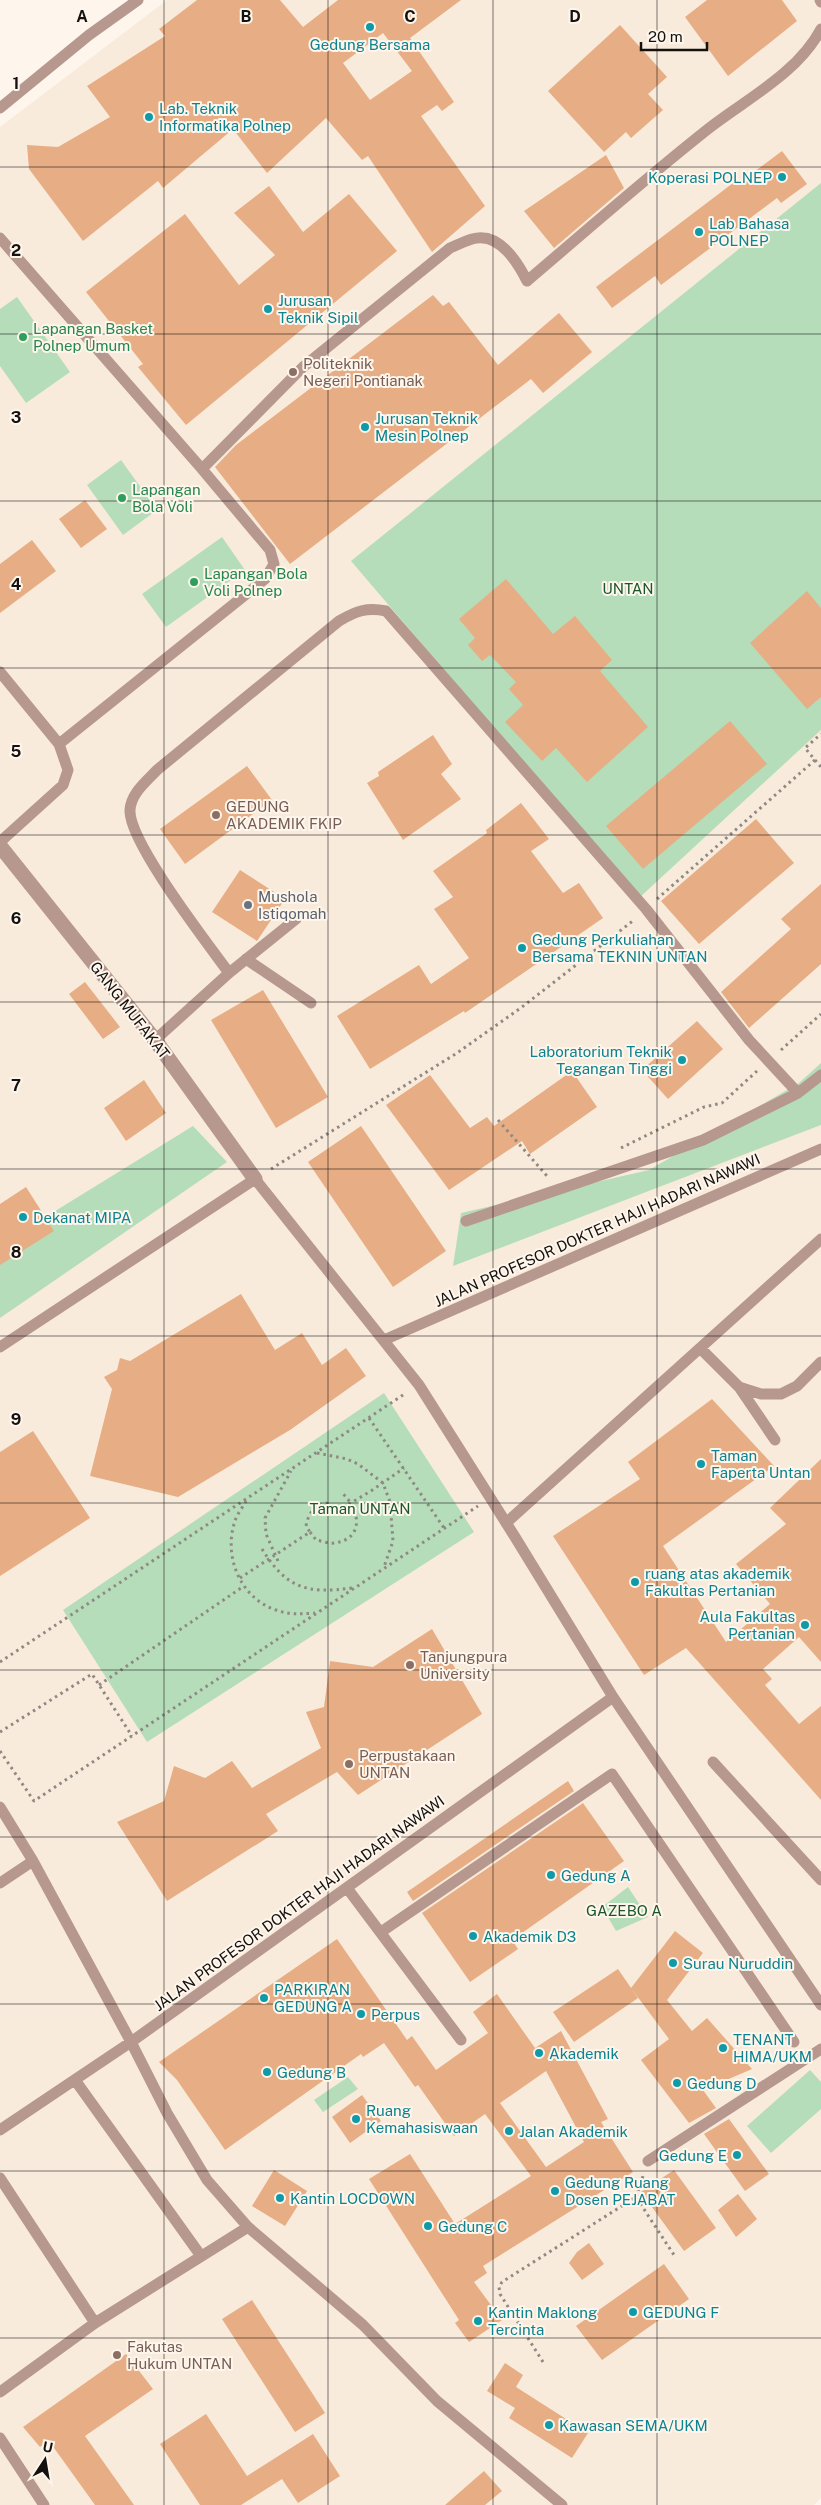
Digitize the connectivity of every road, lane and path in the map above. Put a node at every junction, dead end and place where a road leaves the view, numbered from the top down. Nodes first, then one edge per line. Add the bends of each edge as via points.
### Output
1 (138, 0) edge
2 (821, 29) edge
3 (0, 108) edge
4 (0, 238) edge
5 (202, 469) junction
6 (0, 672) edge
7 (821, 734) edge
8 (59, 744) junction
9 (815, 760) junction
10 (821, 767) edge
11 (0, 844) edge
12 (646, 909) junction
13 (296, 919) dead end
14 (246, 959) junction
15 (229, 973) junction
16 (311, 1003) dead end
17 (821, 1014) edge
18 (155, 1040) junction
19 (769, 1061) junction
20 (821, 1075) edge
21 (798, 1093) junction
22 (498, 1120) dead end
23 (619, 1149) dead end
24 (821, 1149) edge
25 (255, 1179) junction
26 (551, 1181) dead end
27 (466, 1221) dead end
28 (821, 1238) edge
29 (384, 1340) junction
30 (0, 1347) edge
31 (700, 1348) junction
32 (821, 1362) edge
33 (419, 1385) junction
34 (739, 1387) junction
35 (369, 1418) junction
36 (775, 1440) dead end
37 (317, 1453) junction
38 (404, 1468) junction
39 (292, 1470) junction
40 (383, 1483) junction
41 (342, 1492) dead end
42 (490, 1498) junction
43 (247, 1501) junction
44 (352, 1503) junction
45 (506, 1523) junction
46 (444, 1528) junction
47 (310, 1532) junction
48 (262, 1549) dead end
49 (276, 1554) junction
50 (268, 1559) junction
51 (278, 1561) dead end
52 (384, 1567) junction
53 (240, 1578) junction
54 (244, 1586) junction
55 (353, 1588) junction
56 (316, 1613) junction
57 (0, 1662) edge
58 (99, 1684) junction
59 (613, 1697) junction
60 (0, 1732) edge
61 (132, 1736) junction
62 (0, 1751) edge
63 (713, 1762) dead end
64 (0, 1807) edge
65 (33, 1861) junction
66 (821, 1880) edge
67 (0, 1883) edge
68 (347, 1888) junction
69 (381, 1932) junction
70 (821, 2005) edge
71 (461, 2040) dead end
72 (132, 2042) junction
73 (794, 2042) dead end
74 (821, 2049) edge
75 (75, 2080) junction
76 (2, 2125) edge
77 (648, 2161) dead end
78 (0, 2178) edge
79 (248, 2227) junction
80 (674, 2255) dead end
81 (201, 2256) junction
82 (95, 2323) junction
83 (543, 2362) dead end
84 (0, 2392) edge
85 (0, 2438) edge
86 (44, 2505) edge
87 (562, 2505) edge

1 - 3 lane via 89,35
2 - 5 lane via 796,63 702,134 527,281 518,264 499,242 474,238 450,248 303,367
4 - 5 lane
5 - 8 lane via 270,550 274,564 265,579
6 - 8 lane
7 - 9 path via 805,748
8 - 11 lane via 68,770 63,785
9 - 10 path
9 - 12 path
11 - 18 street, GANG MUFAKAT
12 - 15 lane via 386,611 358,610 339,621 157,770 134,794 130,811 139,841
12 - 19 lane
12 - 25 path via 522,1007 457,1053
13 - 14 lane
14 - 15 lane
14 - 16 lane
15 - 18 lane
17 - 19 path
18 - 25 street, GANG MUFAKAT
19 - 21 lane
19 - 23 path via 722,1102
20 - 21 lane
21 - 27 lane via 703,1140
22 - 26 path
24 - 29 lane, JALAN PROFESOR DOKTER HAJI HADARI NAWAWI
25 - 29 lane
25 - 30 lane
28 - 31 lane
29 - 33 lane
31 - 34 lane
31 - 45 lane
32 - 34 lane via 797,1386 781,1394 761,1394
33 - 35 path
33 - 42 lane
34 - 36 lane
35 - 37 path
35 - 38 path
37 - 39 path
37 - 40 path via 358,1464
38 - 40 path
38 - 46 path
39 - 43 path
39 - 49 path via 265,1518 266,1534
40 - 44 path
40 - 52 path via 390,1502 393,1541
41 - 44 path
42 - 45 lane
42 - 46 path
43 - 53 path via 235,1520 230,1543 233,1566
43 - 57 path
44 - 47 path via 339,1510 326,1504 315,1507 306,1526
44 - 47 path via 357,1516 354,1532 348,1540 327,1543 316,1540
45 - 59 lane
46 - 52 path
47 - 49 path
48 - 50 path
49 - 50 path
49 - 51 path
50 - 53 path
50 - 55 path via 291,1583 324,1592
52 - 55 path
53 - 54 path
54 - 56 path via 258,1601 276,1610
54 - 58 path
55 - 56 path
56 - 61 path
58 - 60 path via 92,1674
58 - 61 path
59 - 68 lane, JALAN PROFESOR DOKTER HAJI HADARI NAWAWI
59 - 70 lane
61 - 62 path via 34,1801
63 - 66 lane
64 - 65 lane
65 - 67 lane
65 - 72 lane
68 - 69 lane
68 - 72 lane, JALAN PROFESOR DOKTER HAJI HADARI NAWAWI
69 - 71 lane
69 - 73 lane via 612,1774
72 - 75 lane, JALAN PROFESOR DOKTER HAJI HADARI NAWAWI
72 - 79 lane via 167,2113 207,2180
74 - 77 lane
75 - 76 lane, JALAN PROFESOR DOKTER HAJI HADARI NAWAWI
75 - 81 lane
78 - 82 lane
79 - 81 lane
79 - 87 lane via 363,2325 437,2401
80 - 83 path via 636,2197 502,2282 500,2294
81 - 82 lane
82 - 84 lane
85 - 86 lane

